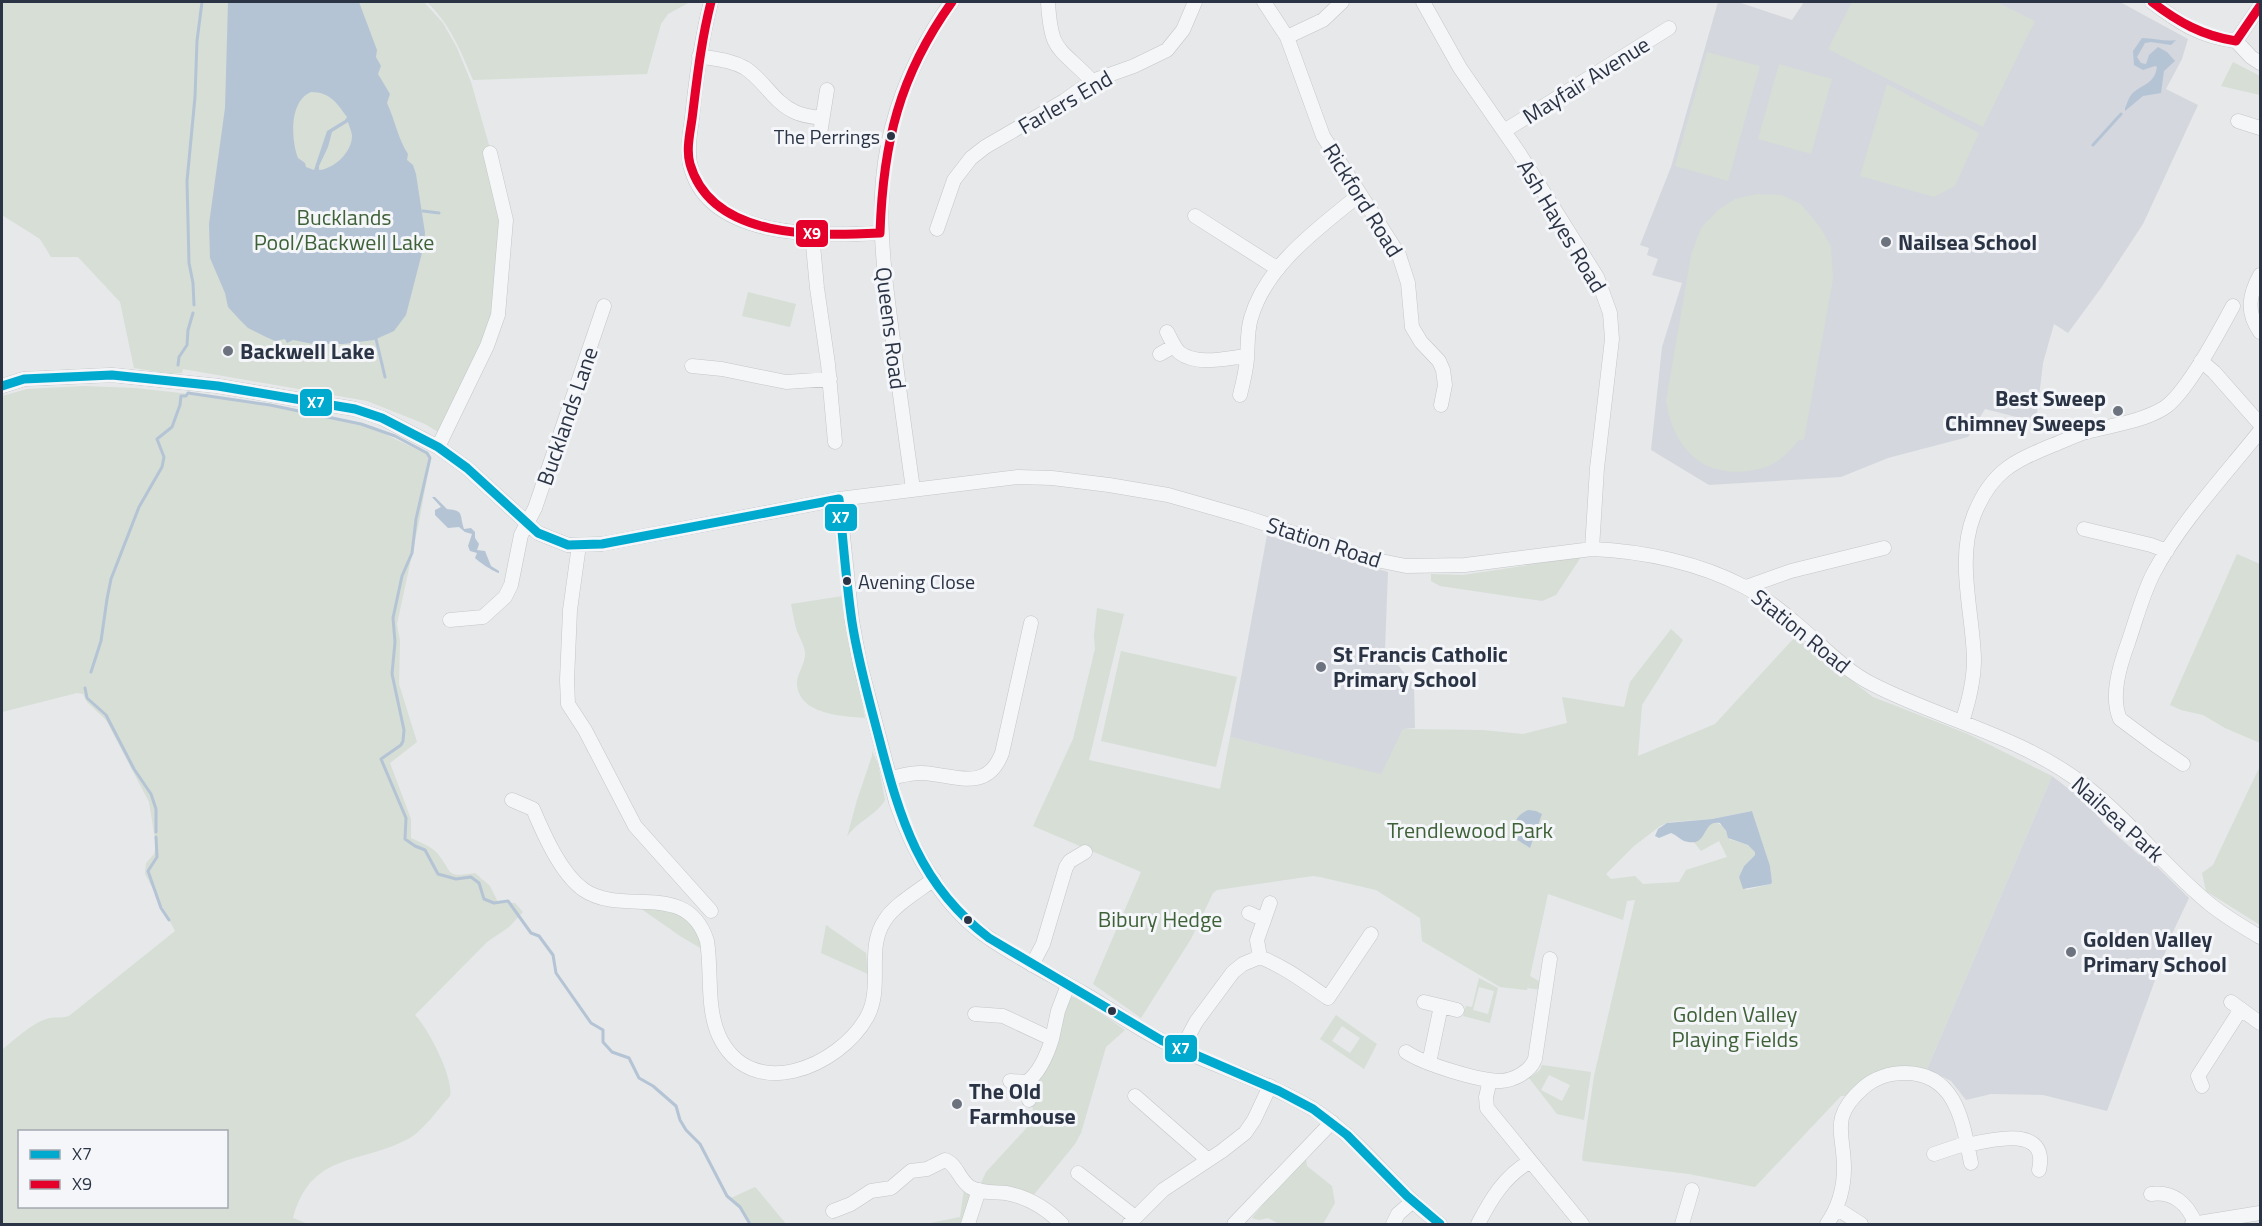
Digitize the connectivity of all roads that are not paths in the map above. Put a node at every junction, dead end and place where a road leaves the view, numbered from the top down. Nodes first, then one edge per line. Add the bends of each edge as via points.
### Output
1 (711, 2) edge
2 (952, 2) edge
3 (1048, 2) edge
4 (1195, 2) edge
5 (1264, 2) edge
6 (1342, 2) edge
7 (1423, 2) edge
8 (2152, 2) edge
9 (2260, 6) edge
10 (1669, 28) dead end
11 (1287, 37) junction
12 (2236, 41) junction
13 (699, 56) junction
14 (2260, 63) edge
15 (1092, 81) junction
16 (827, 90) dead end
17 (822, 118) junction
18 (2260, 128) edge
19 (1504, 131) junction
20 (820, 134) dead end
21 (2230, 134) dead end
22 (490, 153) dead end
23 (1359, 195) junction
24 (1195, 216) dead end
25 (937, 230) dead end
26 (880, 233) junction
27 (812, 234) junction
28 (1278, 269) junction
29 (2260, 274) edge
30 (604, 306) dead end
31 (2233, 306) dead end
32 (1167, 332) dead end
33 (2260, 332) edge
34 (1174, 346) junction
35 (1160, 354) dead end
36 (1247, 356) junction
37 (2201, 361) junction
38 (701, 363) dead end
39 (830, 379) junction
40 (2, 386) edge
41 (1240, 395) dead end
42 (1446, 402) dead end
43 (2260, 424) edge
44 (2260, 431) edge
45 (830, 434) dead end
46 (438, 447) junction
47 (913, 489) junction
48 (839, 499) junction
49 (526, 524) junction
50 (2089, 533) dead end
51 (579, 545) junction
52 (1884, 548) dead end
53 (1592, 549) junction
54 (2167, 551) junction
55 (1746, 587) junction
56 (450, 620) dead end
57 (1031, 623) dead end
58 (1962, 722) junction
59 (2183, 764) dead end
60 (890, 778) junction
61 (512, 800) dead end
62 (1085, 852) dead end
63 (934, 879) junction
64 (1270, 903) dead end
65 (711, 911) dead end
66 (1249, 913) dead end
67 (1264, 920) junction
68 (1371, 934) dead end
69 (2260, 937) edge
70 (1260, 957) junction
71 (1550, 960) dead end
72 (1032, 965) junction
73 (1068, 985) junction
74 (1328, 998) junction
75 (1424, 1002) dead end
76 (1441, 1006) junction
77 (1339, 1007) dead end
78 (1457, 1010) dead end
79 (975, 1014) dead end
80 (2260, 1023) edge
81 (1052, 1039) junction
82 (1181, 1050) junction
83 (1406, 1052) dead end
84 (1429, 1063) junction
85 (2195, 1078) dead end
86 (1490, 1080) junction
87 (1010, 1082) dead end
88 (1027, 1082) junction
89 (1270, 1086) junction
90 (1144, 1099) dead end
91 (1029, 1100) dead end
92 (1332, 1122) junction
93 (1967, 1144) junction
94 (2053, 1145) dead end
95 (2041, 1153) junction
96 (1934, 1154) dead end
97 (1208, 1160) junction
98 (1529, 1162) junction
99 (1971, 1163) dead end
100 (2039, 1170) dead end
101 (1078, 1173) dead end
102 (979, 1190) junction
103 (1692, 1190) dead end
104 (2147, 1193) dead end
105 (1413, 1201) junction
106 (1836, 1208) junction
107 (833, 1211) dead end
108 (2260, 1213) edge
109 (1132, 1221) edge
110 (968, 1224) edge
111 (1062, 1224) edge
112 (1234, 1224) edge
113 (1393, 1224) edge
114 (1440, 1224) edge
115 (1478, 1224) edge
116 (1582, 1224) edge
117 (1682, 1224) edge
118 (1827, 1224) edge
119 (1861, 1224) edge
120 (2194, 1224) edge

1 - 13 street
2 - 26 street, Queens Road via 919,56 896,110 882,170
3 - 15 street via 1053,41
4 - 15 street, Farlers End via 1183,30 1167,50
5 - 11 street, Rickford Road
6 - 11 street via 1323,20
7 - 19 street, Ash Hayes Road via 1460,68
8 - 12 street via 2196,31
9 - 12 street
10 - 19 street, Mayfair Avenue
11 - 23 street, Rickford Road via 1323,136
12 - 14 street
13 - 17 street via 741,66 791,110
13 - 27 street via 689,154 703,191 722,209 741,218 781,231
15 - 25 street, Farlers End via 971,158 936,209
16 - 17 street
17 - 20 street
18 - 21 street via 2234,119
19 - 53 street, Ash Hayes Road via 1579,245 1597,277 1610,313 1612,346
22 - 46 street via 506,220 498,315
23 - 28 street via 1310,235
23 - 42 street, Rickford Road via 1402,261 1412,327 1443,369
24 - 28 street via 1212,220
26 - 27 street
26 - 47 street, Queens Road
27 - 39 street
28 - 36 street via 1251,316
29 - 33 street via 2252,291 2250,309
30 - 49 street, Bucklands Lane via 564,427
31 - 37 street
32 - 34 street
34 - 35 street
34 - 36 street via 1178,352 1196,359
36 - 41 street
37 - 43 street
37 - 58 street via 2163,408 2030,454 2007,467 1990,486 1974,516 1967,546 1974,666
38 - 39 street via 786,382
39 - 45 street
40 - 46 street, Station Road via 24,379 112,375 218,386 355,409 382,418
44 - 54 street
46 - 49 street, Station Road via 467,468
47 - 48 street, Station Road
47 - 53 street, Station Road via 1018,477 1109,484 1201,504 1371,559 1406,566 1465,564
48 - 51 street, Station Road via 602,544
48 - 60 street via 852,621
49 - 51 street, Station Road via 550,539
49 - 56 street, Bucklands Lane via 505,597 481,617
50 - 54 street
51 - 65 street via 570,610 568,704 635,826
52 - 55 street via 1791,571
53 - 55 street, Station Road via 1689,566
54 - 59 street via 2148,585 2121,662 2118,711 2121,720
55 - 58 street, Station Road via 1792,620 1854,674
57 - 60 street via 1002,753 995,767 972,780 924,773
58 - 69 street, Nailsea Park via 2034,753 2081,783 2212,907
60 - 63 street via 903,821
61 - 63 street via 533,809 570,876 586,890 608,899 677,906 694,919 707,945 717,1029 738,1059 773,1074 810,1065 859,1039 872,1002 875,948 882,924
62 - 72 street via 1066,866 1043,944
63 - 72 street via 974,926
64 - 67 street
66 - 67 street
67 - 70 street via 1257,943
68 - 74 street
70 - 74 street via 1284,967
70 - 82 street via 1233,972 1196,1022
71 - 86 street via 1542,974 1534,1063 1515,1077
72 - 73 street
73 - 81 street
73 - 82 street
74 - 77 street
75 - 76 street
76 - 78 street
76 - 84 street
79 - 81 street via 1003,1016
80 - 85 street via 2236,1006
81 - 88 street via 1040,1066
82 - 89 street
83 - 84 street
84 - 86 street
86 - 98 street via 1486,1108
87 - 88 street
88 - 91 street
89 - 92 street
89 - 97 street via 1245,1134
90 - 97 street
92 - 105 street
92 - 112 street
93 - 95 street via 2017,1138 2030,1142
93 - 96 street
93 - 99 street
93 - 106 street via 1956,1103 1936,1081 1907,1073 1873,1081 1855,1096 1841,1121 1844,1172
94 - 95 street
95 - 100 street
97 - 109 street via 1163,1190
98 - 115 street via 1504,1181
98 - 116 street
101 - 109 street
102 - 107 street via 966,1184 945,1160 927,1169 913,1170 891,1188 871,1191
102 - 110 street
102 - 111 street via 1024,1199
103 - 117 street
104 - 120 street via 2179,1200
105 - 113 street
105 - 114 street
106 - 118 street
106 - 119 street
108 - 120 street

